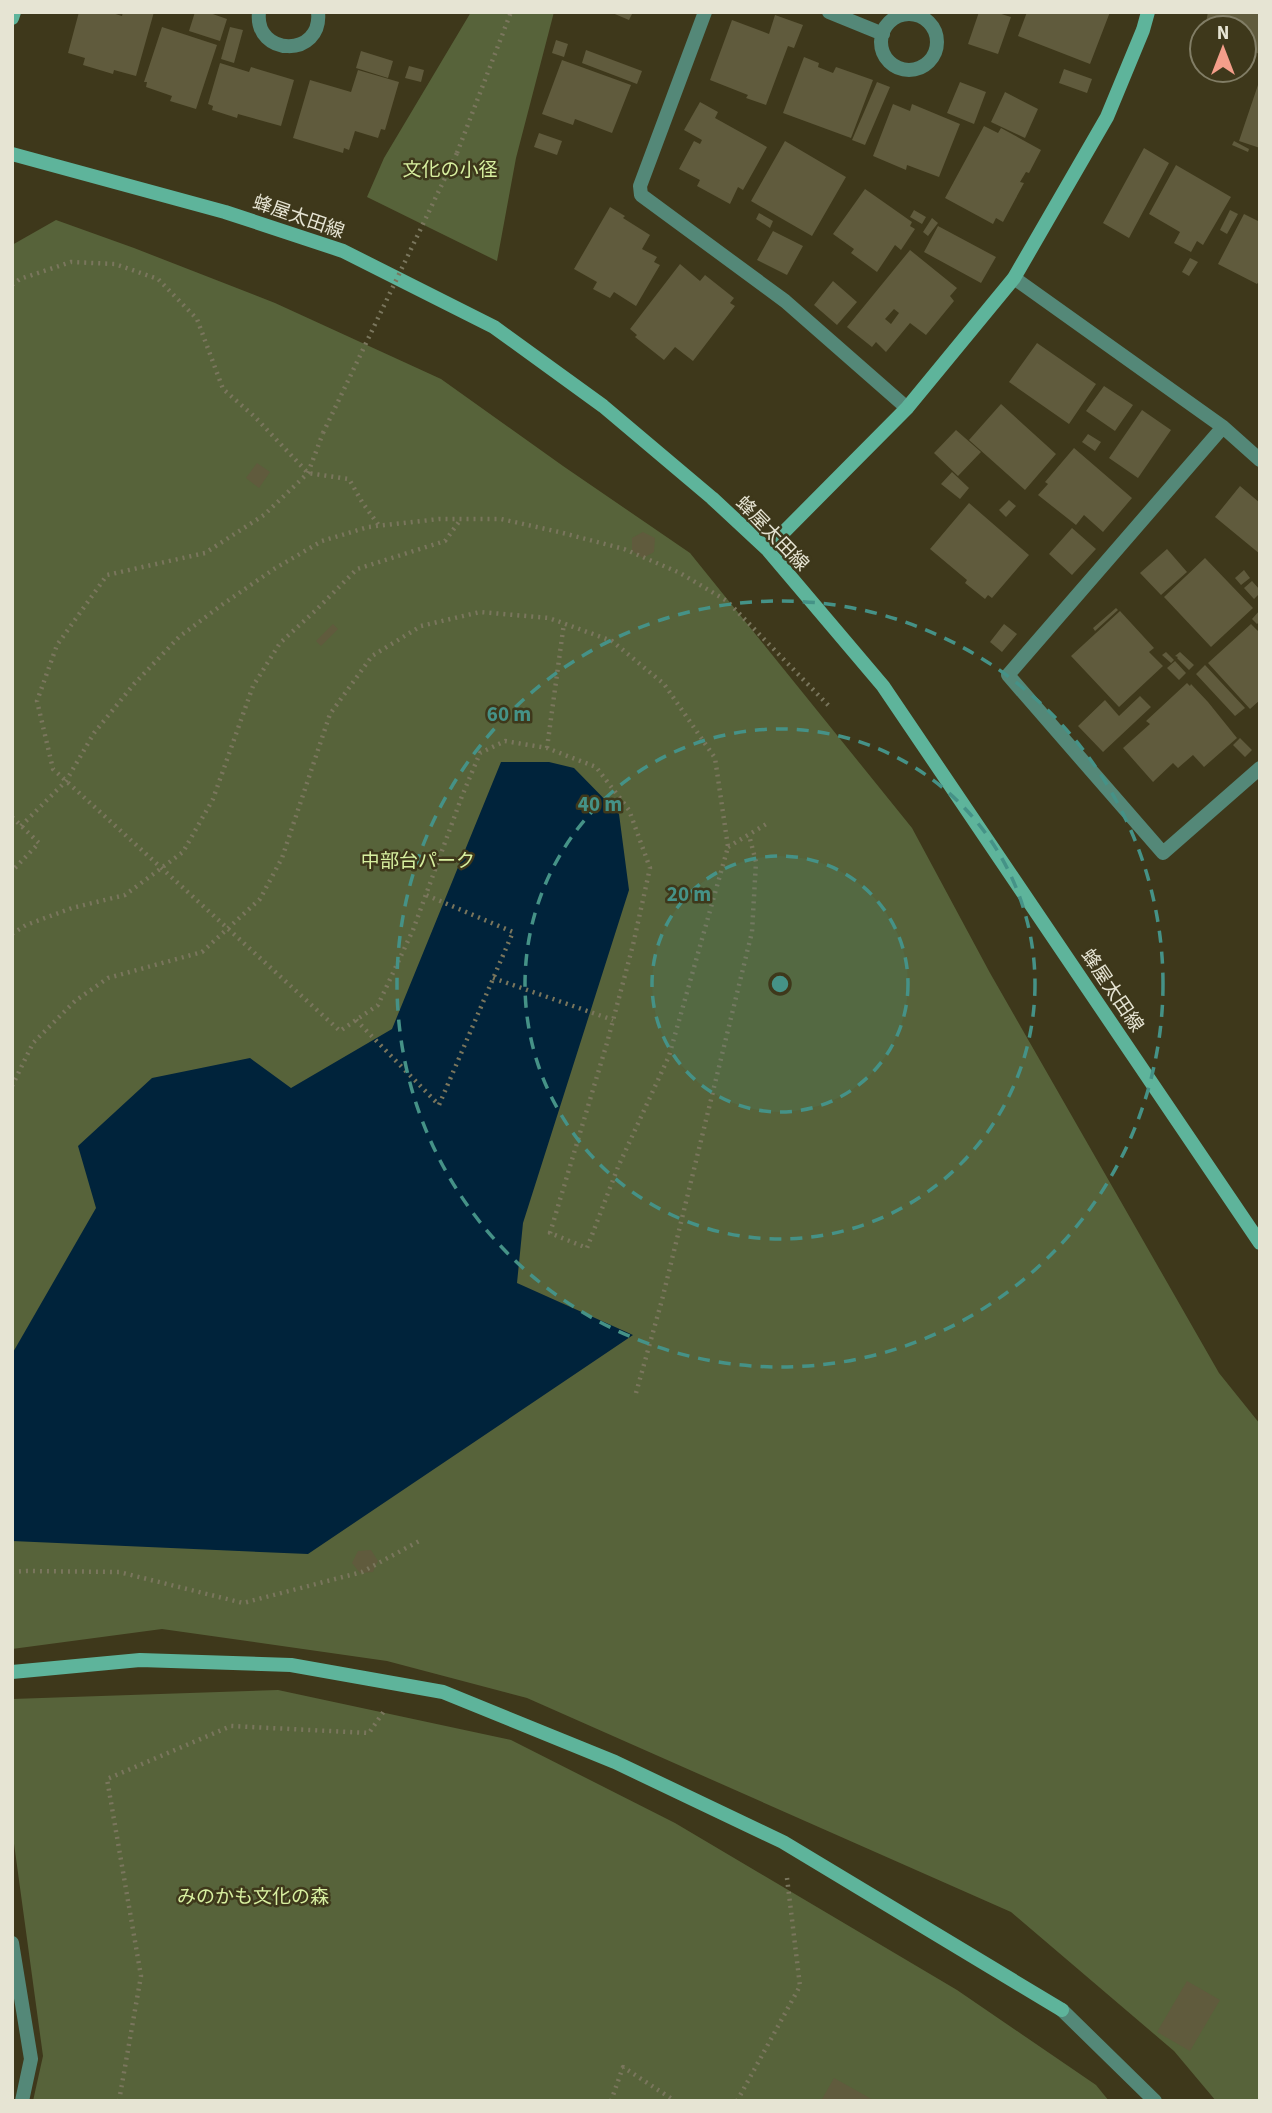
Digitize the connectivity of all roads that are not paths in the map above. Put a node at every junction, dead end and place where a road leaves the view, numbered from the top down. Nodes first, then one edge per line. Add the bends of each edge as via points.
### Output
1 (14, 12) edge
2 (259, 12) edge
3 (318, 12) edge
4 (705, 12) edge
5 (829, 12) edge
6 (1148, 12) edge
7 (12, 18) edge
8 (883, 34) dead end
9 (12, 154) edge
10 (1014, 278) junction
11 (908, 408) junction
12 (1223, 427) junction
13 (1260, 460) edge
14 (767, 549) junction
15 (1260, 768) edge
16 (1260, 1242) edge
17 (12, 1672) edge
18 (12, 1943) edge
19 (22, 2101) edge
20 (1154, 2101) edge

1 - 7 street
2 - 3 street via 265,37 284,47 304,43 312,36
4 - 11 street via 640,186 641,195 785,301
5 - 8 street
6 - 10 street via 1107,117
9 - 14 street, 蜂屋太田線 via 225,212 343,251 494,327 603,406
10 - 11 street
10 - 12 street
11 - 14 street
12 - 13 street
12 - 15 street via 1008,675 1163,853
14 - 16 street, 蜂屋太田線 via 883,686
17 - 20 street via 140,1660 291,1665 443,1692 615,1762 783,1843 1062,2010
18 - 19 street via 31,2059

